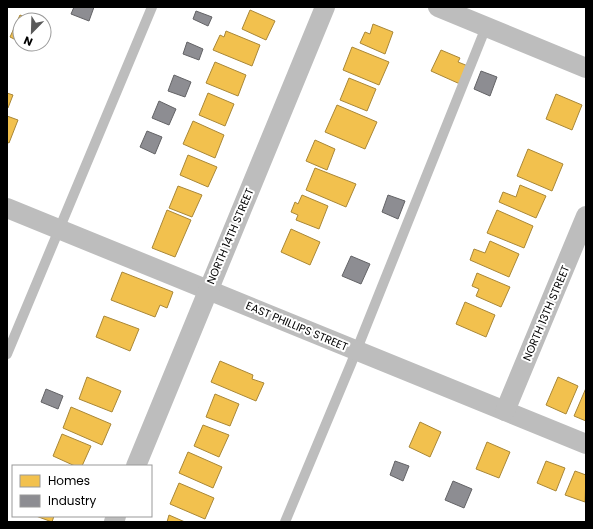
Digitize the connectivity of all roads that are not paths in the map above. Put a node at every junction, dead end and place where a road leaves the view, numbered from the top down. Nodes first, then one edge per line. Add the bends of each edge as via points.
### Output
1 (152, 7) edge
2 (325, 7) edge
3 (438, 7) edge
4 (486, 27) junction
5 (586, 68) edge
6 (7, 208) edge
7 (586, 216) edge
8 (60, 230) junction
9 (208, 289) junction
10 (356, 352) junction
11 (7, 354) edge
12 (505, 411) junction
13 (586, 444) edge
14 (136, 465) edge
15 (285, 522) edge

1 - 8 lane
2 - 9 street, NORTH 14TH STREET
3 - 4 street
4 - 5 street
4 - 10 lane
6 - 8 street, EAST PHILLIPS STREET
7 - 12 street, NORTH 13TH STREET
8 - 9 street, EAST PHILLIPS STREET
8 - 11 lane
9 - 10 street, EAST PHILLIPS STREET
9 - 14 street, NORTH 14TH STREET
10 - 12 street, EAST PHILLIPS STREET
10 - 15 lane
12 - 13 street, EAST PHILLIPS STREET

